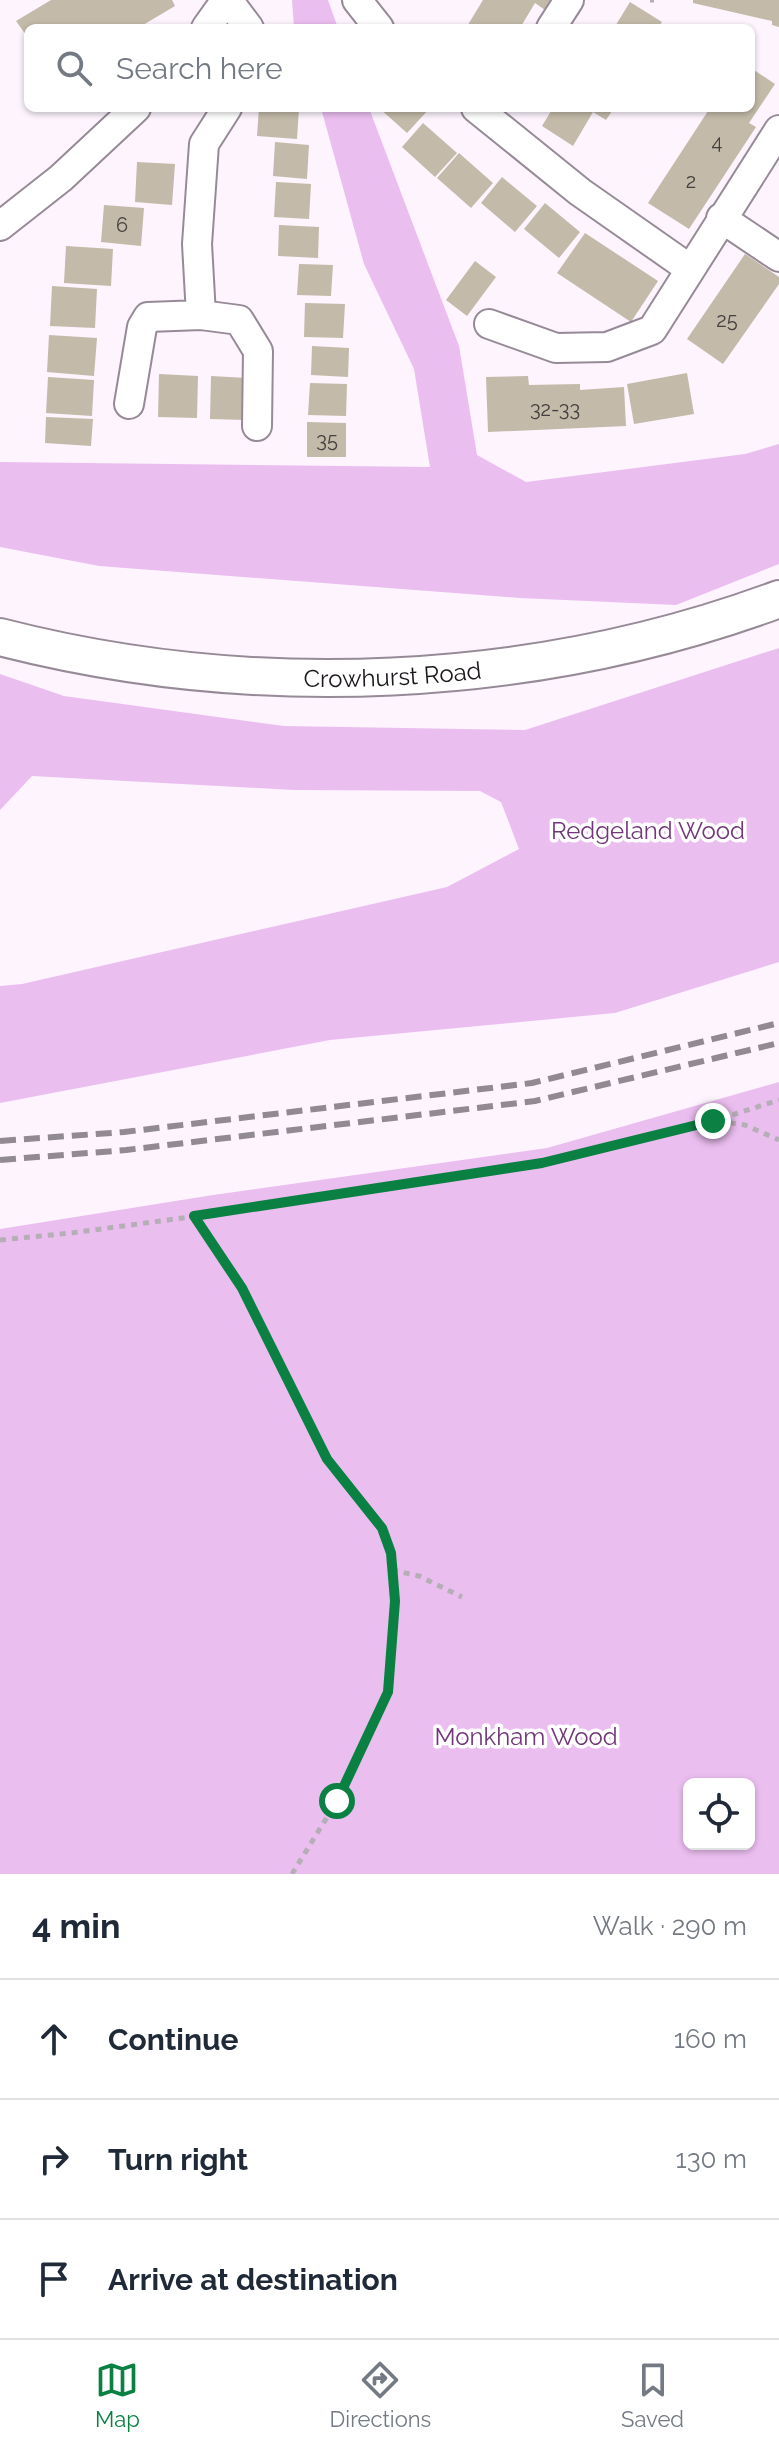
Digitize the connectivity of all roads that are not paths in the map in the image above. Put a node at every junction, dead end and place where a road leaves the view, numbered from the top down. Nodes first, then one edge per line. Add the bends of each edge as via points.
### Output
1 (227, 0) edge
2 (357, 0) edge
3 (569, 0) edge
4 (209, 24) edge
5 (246, 24) edge
6 (376, 24) edge
7 (554, 24) edge
8 (132, 112) edge
9 (224, 112) edge
10 (489, 112) edge
11 (779, 130) edge
12 (721, 218) junction
13 (0, 226) edge
14 (779, 257) edge
15 (690, 269) junction
16 (201, 315) junction
17 (489, 324) dead end
18 (129, 404) dead end
19 (257, 426) dead end
20 (779, 599) edge
21 (0, 637) edge

1 - 4 street
1 - 5 street
2 - 6 street
3 - 7 street
8 - 13 street
9 - 16 street via 204,144 197,244
10 - 15 street via 580,192
11 - 12 street
12 - 14 street
12 - 15 street
15 - 17 street via 652,330 607,347 556,348
16 - 18 street via 148,317
16 - 19 street via 239,320 258,351
20 - 21 main road, Crowhurst Road via 599,650 480,669 360,678 139,664

